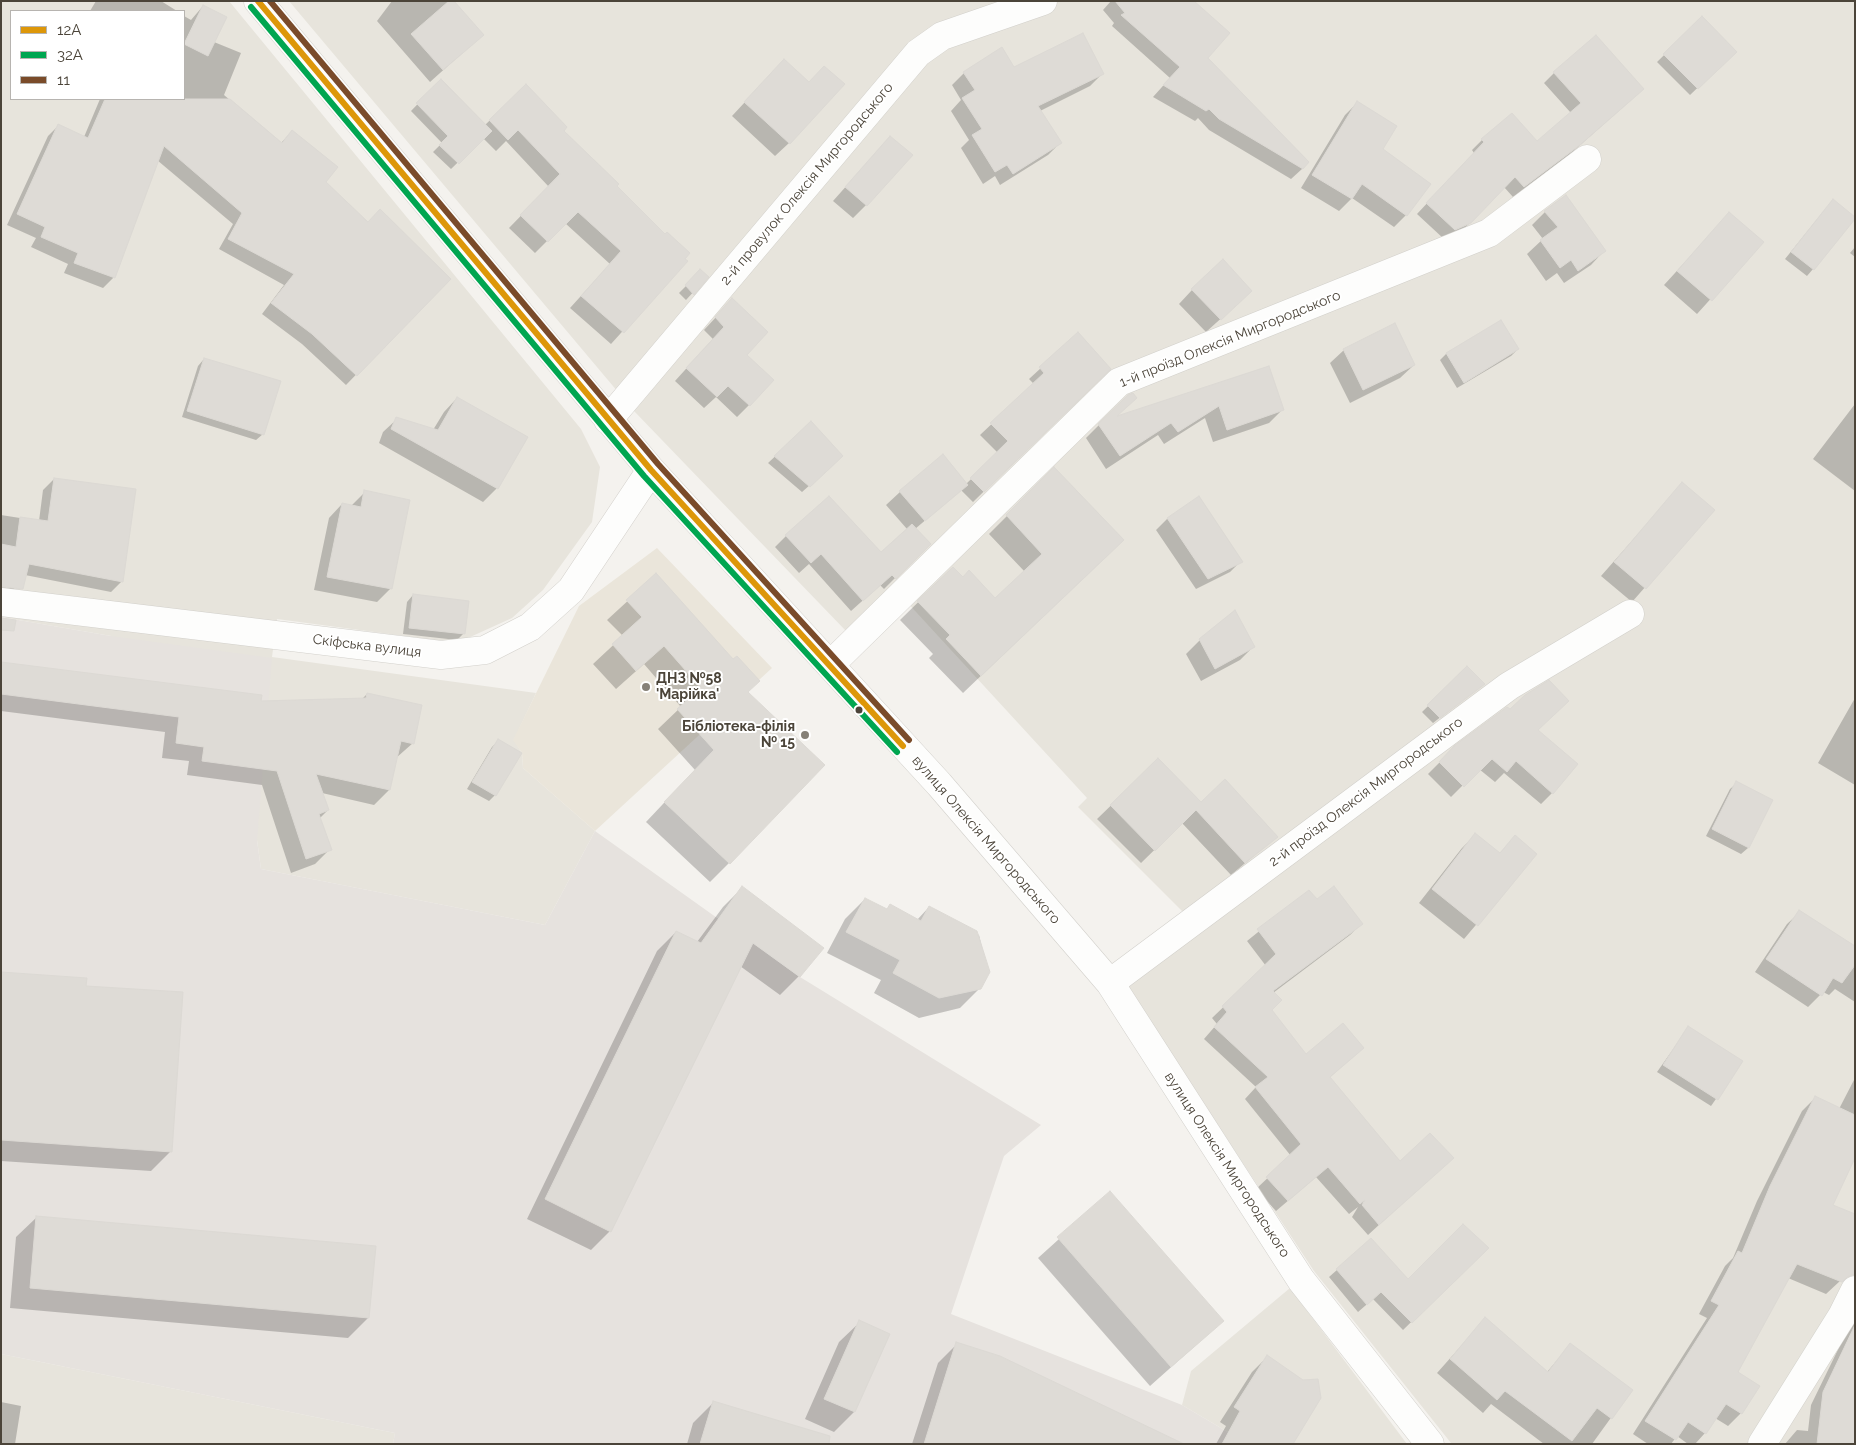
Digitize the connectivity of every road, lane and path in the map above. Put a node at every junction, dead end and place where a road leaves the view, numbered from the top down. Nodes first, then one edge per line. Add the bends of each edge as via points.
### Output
1 (258, 1) edge
2 (1043, 1) edge
3 (1587, 159) dead end
4 (608, 420) junction
5 (651, 470) junction
6 (1, 602) edge
7 (1630, 614) dead end
8 (830, 665) junction
9 (1110, 983) junction
10 (1855, 1290) edge
11 (1430, 1444) edge
12 (1762, 1444) edge

1 - 4 street, вулиця Олексія Миргородського
2 - 4 street, 2-й провулок Олексія Миргородського via 942,36 918,53
3 - 8 street, 1-й проїзд Олексія Миргородського via 1489,234 1119,382
4 - 5 street, вулиця Олексія Миргородського
5 - 6 street, Скіфська вулиця via 571,590 530,627 485,650 440,655
5 - 8 street, вулиця Олексія Миргородського
7 - 9 street, 2-й проїзд Олексія Миргородського via 1509,686
8 - 9 street, вулиця Олексія Миргородського via 988,839
9 - 11 street, вулиця Олексія Миргородського via 1301,1280
10 - 12 street

